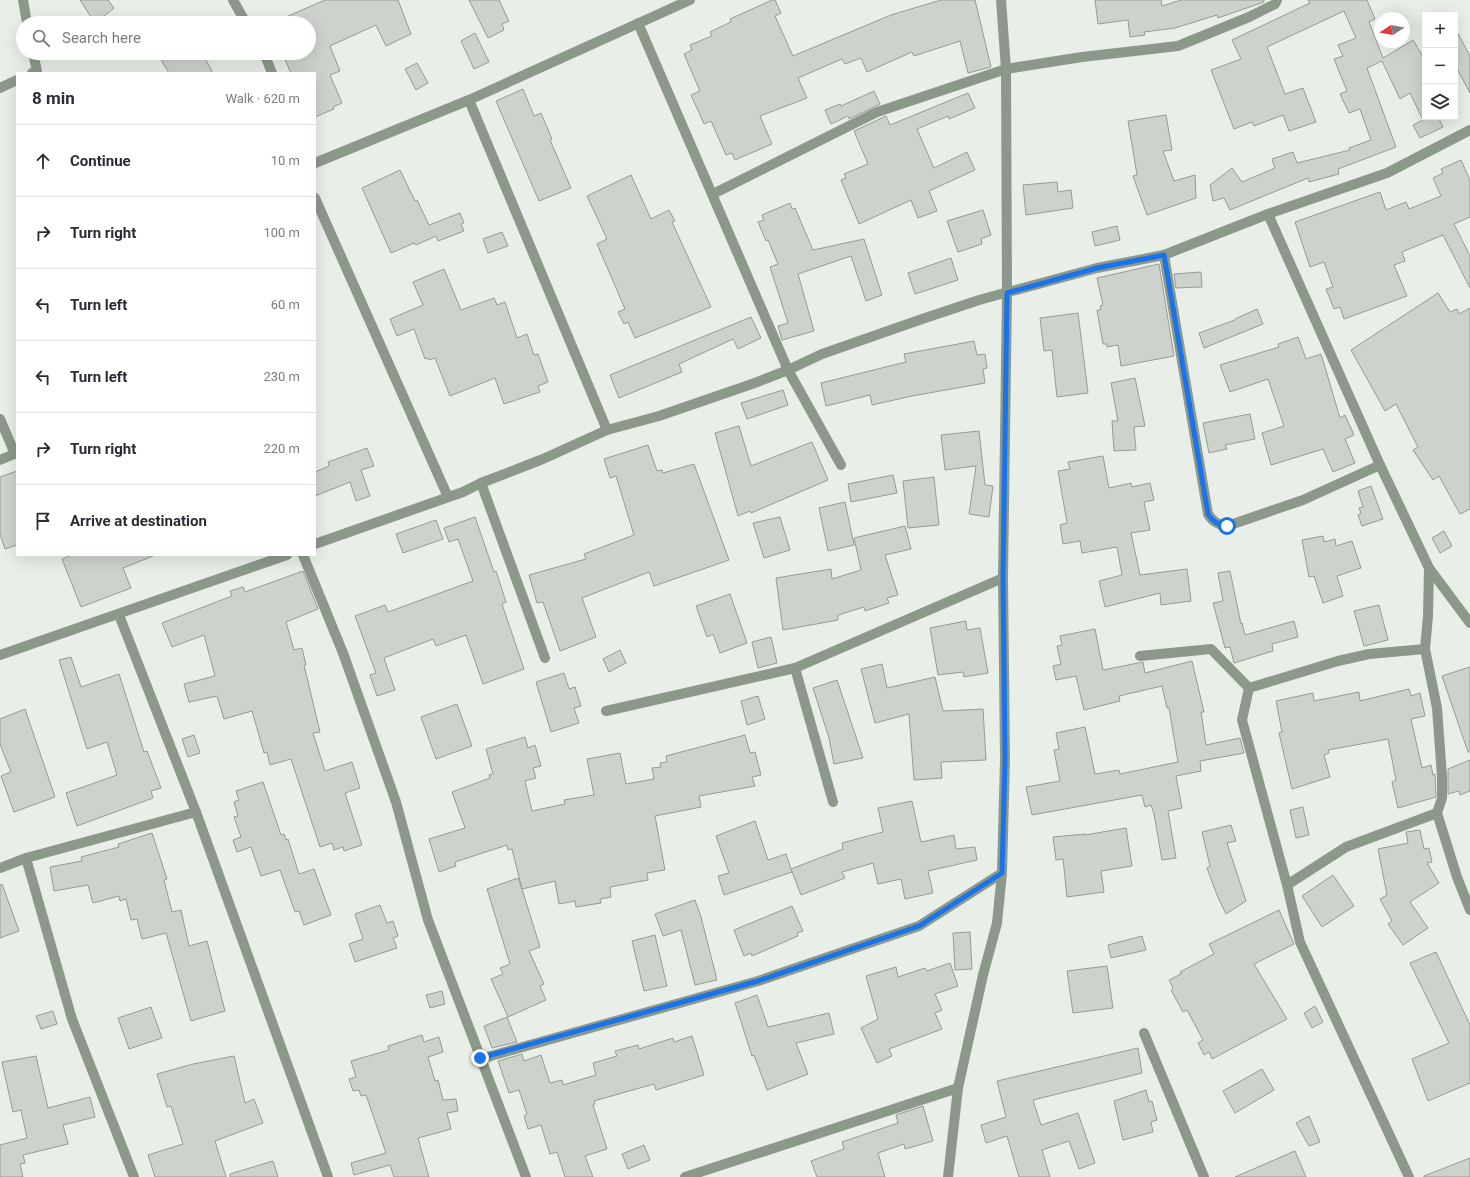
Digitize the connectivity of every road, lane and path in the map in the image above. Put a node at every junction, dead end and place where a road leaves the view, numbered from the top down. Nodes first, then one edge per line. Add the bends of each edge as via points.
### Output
1 (23, 0) edge
2 (233, 0) edge
3 (690, 0) edge
4 (1001, 0) edge
5 (1277, 0) edge
6 (26, 16) edge
7 (242, 16) edge
8 (638, 23) junction
9 (34, 60) edge
10 (267, 60) edge
11 (1006, 69) junction
12 (36, 72) edge
13 (272, 72) edge
14 (16, 80) edge
15 (0, 88) edge
16 (469, 100) junction
17 (1470, 130) edge
18 (316, 163) edge
19 (713, 194) junction
20 (316, 200) edge
21 (1268, 214) junction
22 (1164, 255) junction
23 (1007, 293) junction
24 (788, 370) junction
25 (0, 419) edge
26 (607, 430) junction
27 (16, 454) edge
28 (0, 460) edge
29 (841, 465) dead end
30 (1380, 465) junction
31 (481, 484) junction
32 (448, 497) junction
33 (316, 544) edge
34 (282, 556) edge
35 (303, 556) edge
36 (262, 560) edge
37 (1429, 568) junction
38 (1003, 578) junction
39 (119, 615) junction
40 (1470, 623) edge
41 (1425, 649) junction
42 (0, 655) edge
43 (1140, 656) dead end
44 (545, 658) dead end
45 (796, 668) junction
46 (1249, 688) junction
47 (606, 711) dead end
48 (833, 802) dead end
49 (196, 812) junction
50 (1437, 813) junction
51 (26, 858) junction
52 (0, 868) edge
53 (1002, 873) junction
54 (1287, 885) junction
55 (1470, 910) edge
56 (1144, 1033) dead end
57 (480, 1058) junction
58 (958, 1088) junction
59 (134, 1177) edge
60 (328, 1177) edge
61 (526, 1177) edge
62 (685, 1177) edge
63 (948, 1177) edge
64 (1204, 1177) edge
65 (1409, 1177) edge

1 - 6 street
2 - 7 street
3 - 8 street
4 - 11 street
5 - 11 street via 1275,4 1249,17 1178,46 1082,56
8 - 16 street
8 - 19 street
9 - 12 street
10 - 13 street
11 - 19 street via 877,112
11 - 23 street
14 - 15 street
16 - 18 street
16 - 26 street
17 - 21 street via 1386,173
19 - 24 street
20 - 32 street
21 - 22 street
21 - 30 street
22 - 23 street via 1097,268
22 - 30 street via 1208,514 1212,520 1227,526 1303,500
23 - 24 street via 979,300 822,354
23 - 38 street
24 - 26 street via 658,416
24 - 29 street
25 - 27 street
26 - 31 street via 543,460
27 - 28 street
30 - 37 street
31 - 32 street
31 - 44 street
32 - 33 street
34 - 36 street
35 - 57 street via 343,653 394,795 428,920
36 - 39 street
37 - 40 street
37 - 41 street
38 - 45 street
38 - 53 street via 1005,760
39 - 42 street
39 - 49 street
41 - 46 street via 1369,654
41 - 50 street via 1437,708 1442,776 1442,798
43 - 46 street via 1211,650
45 - 47 street
45 - 48 street
46 - 54 street via 1242,720
49 - 51 street
49 - 60 street
50 - 54 street via 1346,847
50 - 55 street via 1457,878
51 - 52 street
51 - 59 street via 72,1018
53 - 57 street via 919,926 758,981
53 - 58 street via 997,923
54 - 65 street via 1300,942
56 - 64 street
57 - 61 street
58 - 62 street
58 - 63 street

